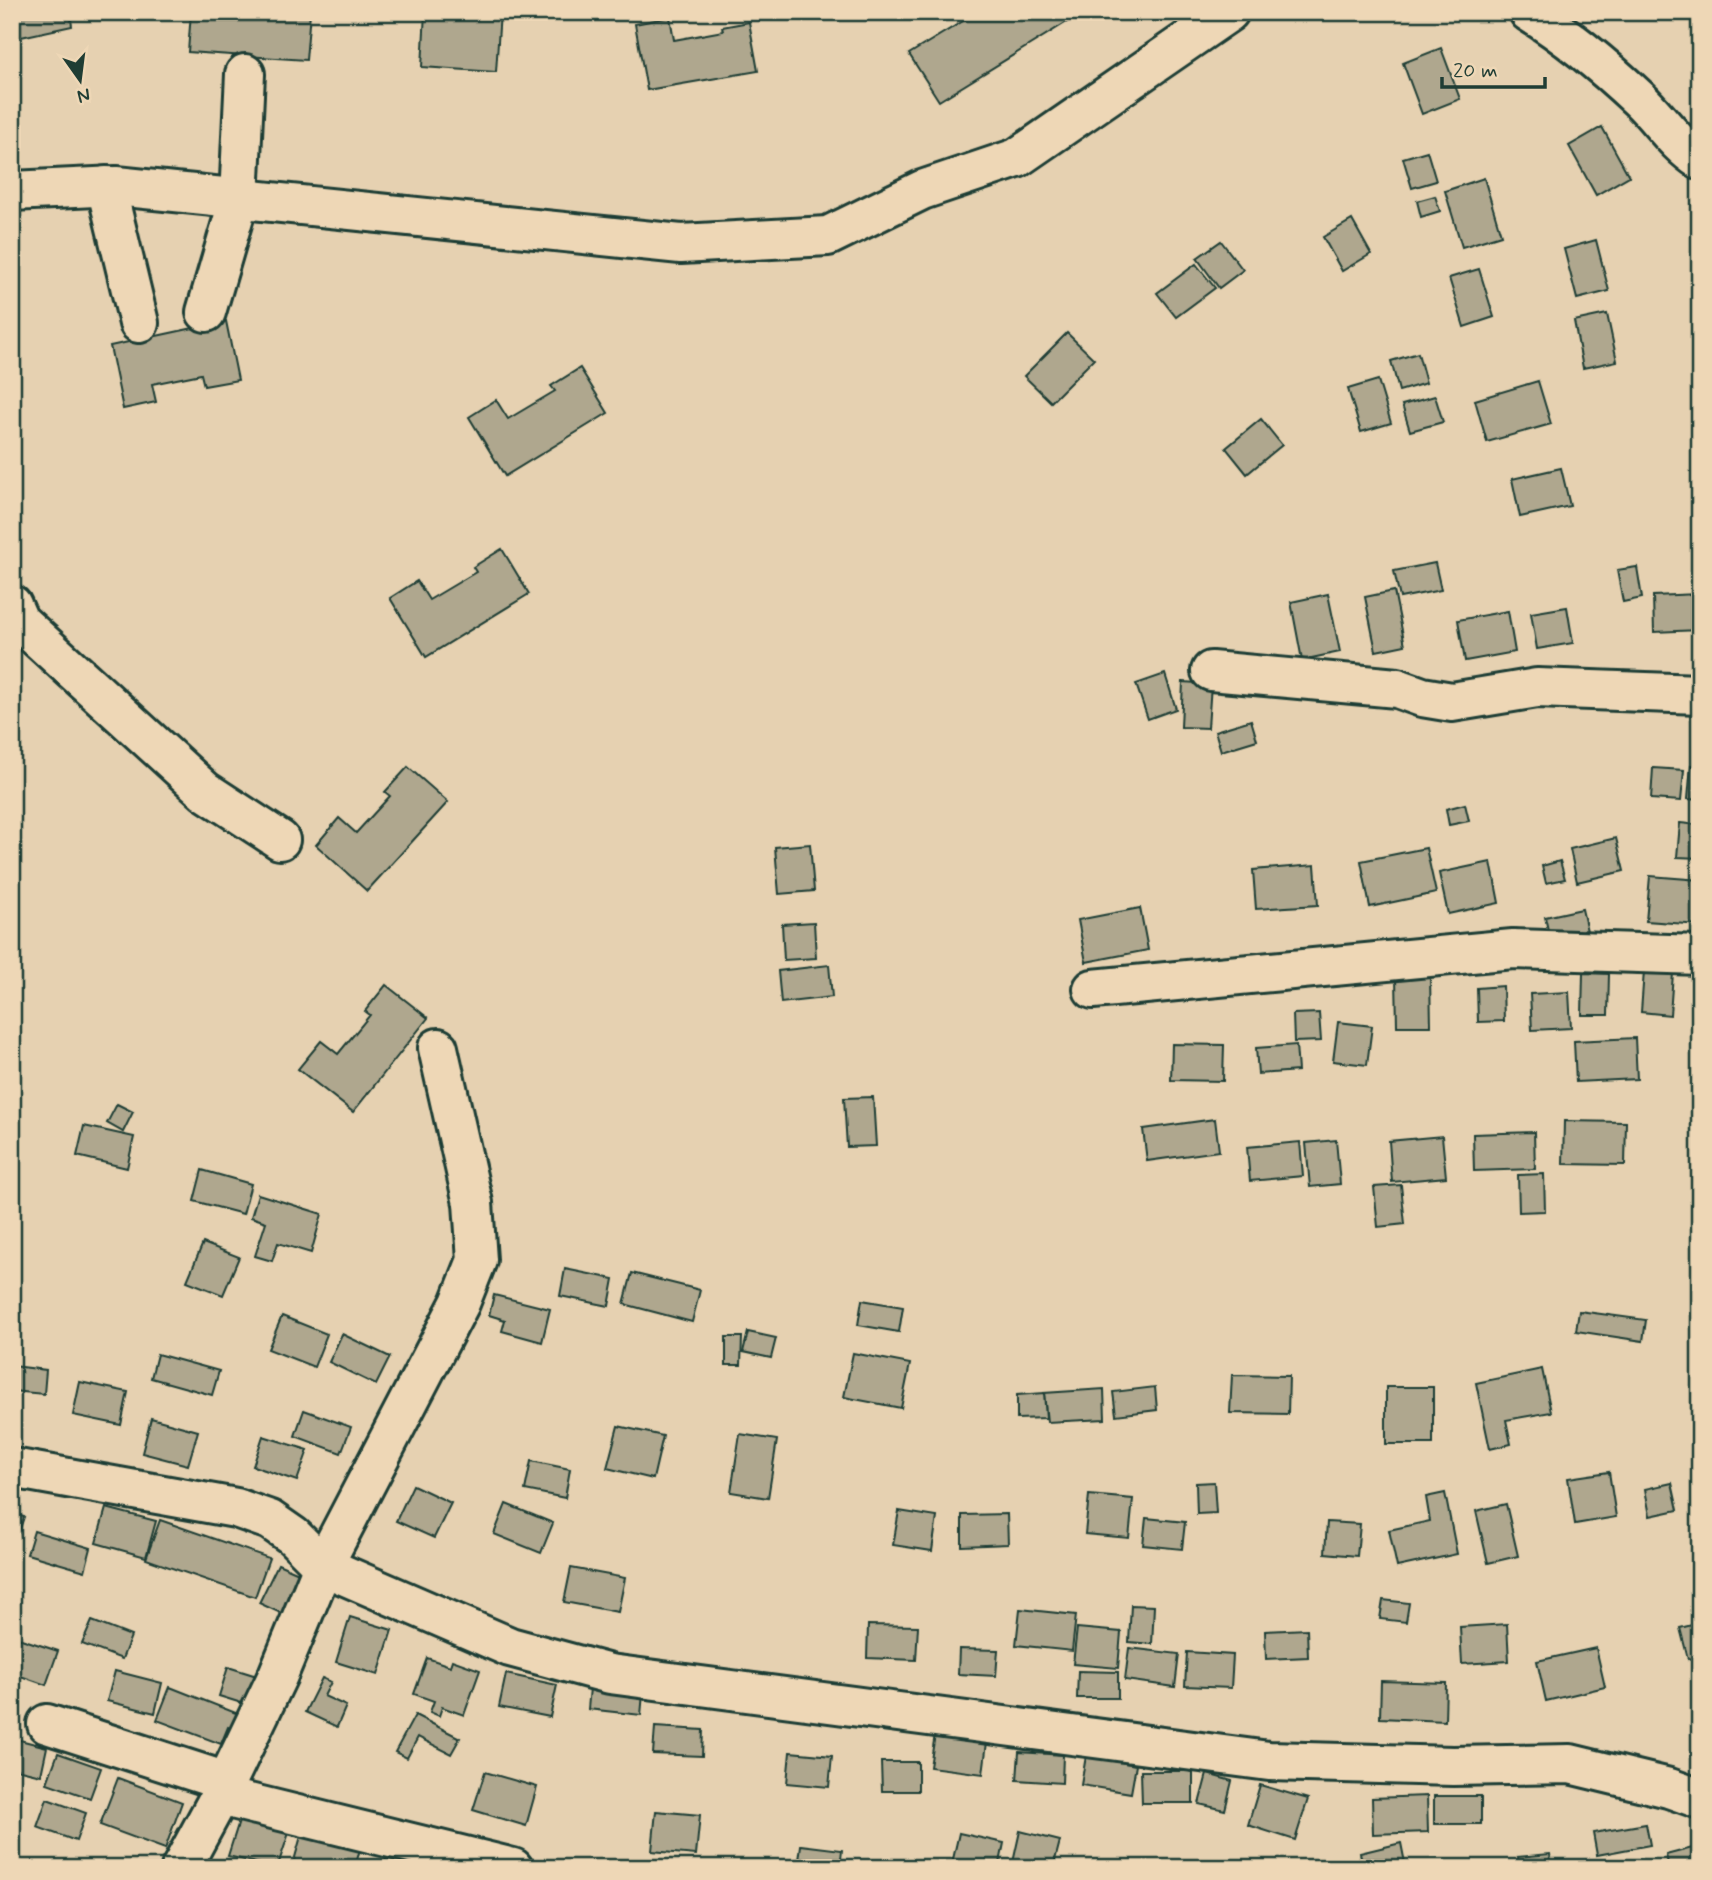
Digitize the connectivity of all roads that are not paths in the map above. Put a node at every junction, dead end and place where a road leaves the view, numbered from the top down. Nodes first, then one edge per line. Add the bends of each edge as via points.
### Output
1 (1229, 12) edge
2 (1530, 12) edge
3 (245, 74) dead end
4 (1700, 160) edge
5 (106, 186) junction
6 (12, 191) edge
7 (240, 199) junction
8 (206, 312) dead end
9 (139, 323) dead end
10 (12, 605) edge
11 (1211, 671) dead end
12 (1700, 694) edge
13 (280, 840) dead end
14 (1700, 955) edge
15 (1093, 989) dead end
16 (438, 1048) dead end
17 (12, 1468) edge
18 (323, 1566) junction
19 (47, 1724) dead end
20 (223, 1789) junction
21 (1700, 1799) edge
22 (181, 1868) edge
23 (513, 1868) edge

1 - 7 street via 1017,158 922,190 828,236 681,244
2 - 4 street via 1569,37 1641,101 1685,151
3 - 7 street
5 - 6 street
5 - 7 street
5 - 9 street
7 - 8 street
10 - 13 street via 19,621 205,791
11 - 12 street via 1397,688 1452,702 1537,688
14 - 15 street via 1513,949
16 - 18 street via 473,1203 477,1260 460,1303
17 - 18 street via 236,1508 286,1530
18 - 20 street via 278,1675
18 - 21 street via 510,1647 610,1674 1269,1761 1570,1764
19 - 20 street
20 - 22 street
20 - 23 street

